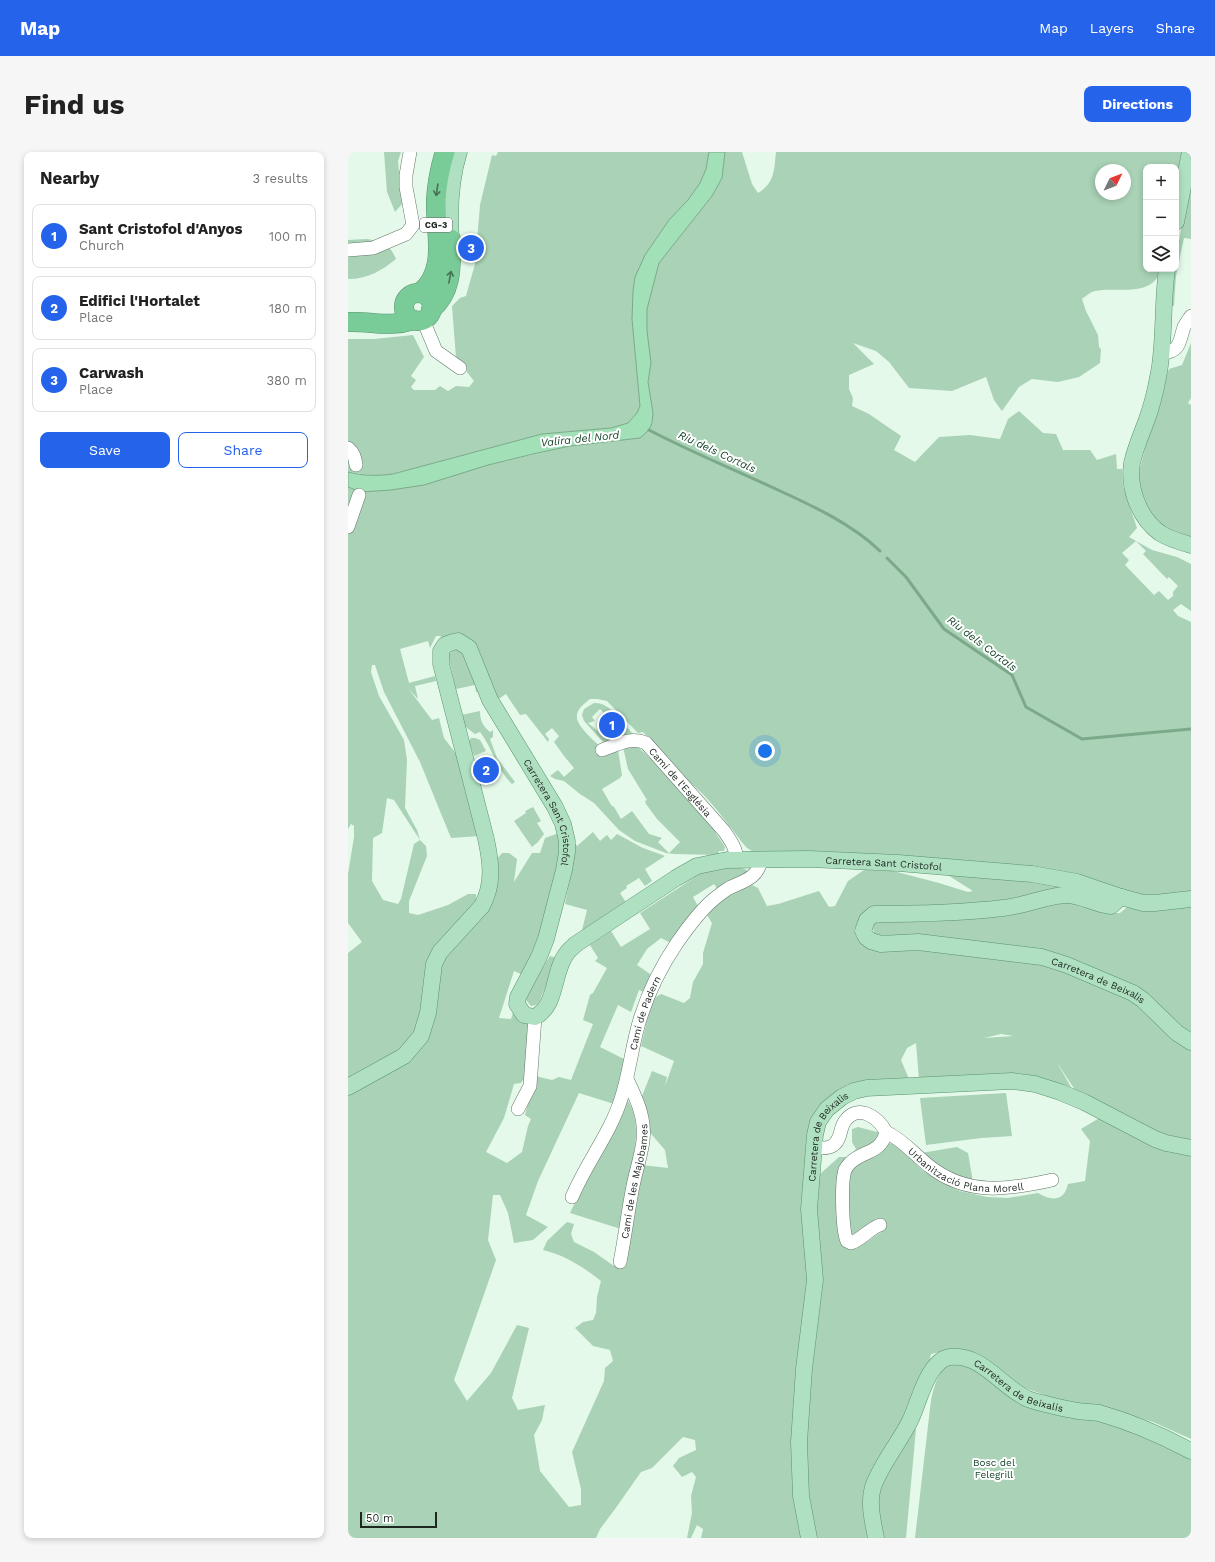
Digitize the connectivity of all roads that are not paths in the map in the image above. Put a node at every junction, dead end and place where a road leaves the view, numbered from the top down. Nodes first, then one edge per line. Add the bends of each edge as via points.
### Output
1 (410, 152) edge
2 (445, 152) edge
3 (458, 152) edge
4 (1190, 152) edge
5 (1179, 207) edge
6 (451, 239) joint
7 (348, 250) edge
8 (1166, 272) edge
9 (348, 313) edge
10 (418, 314) junction
11 (1191, 316) edge
12 (348, 322) edge
13 (1162, 353) junction
14 (460, 368) dead end
15 (348, 448) edge
16 (356, 465) dead end
17 (359, 495) dead end
18 (348, 527) edge
19 (1191, 545) edge
20 (602, 750) dead end
21 (737, 860) junction
22 (760, 860) junction
23 (1120, 897) junction
24 (1191, 899) edge
25 (535, 1017) junction
26 (1191, 1042) edge
27 (627, 1079) junction
28 (348, 1087) edge
29 (518, 1109) dead end
30 (886, 1132) junction
31 (814, 1147) junction
32 (1191, 1148) edge
33 (1052, 1180) dead end
34 (572, 1197) dead end
35 (880, 1225) dead end
36 (620, 1262) dead end
37 (1191, 1451) edge
38 (809, 1538) edge
39 (876, 1538) edge

1 - 7 street via 406,188 413,224 406,234 373,248
2 -> 10 highway, CG-3 via 436,199 436,272 428,286 406,300
3 - 6 main road, CG-3 via 450,194
4 - 5 main road
10 -> 6 highway, CG-3 via 441,299 450,279
8 - 13 main road
9 - 10 highway, CG-3
10 - 12 highway via 398,324
10 - 14 street via 436,351
11 - 13 street via 1185,325 1178,347 1170,353
13 - 19 main road via 1152,404 1132,462 1131,474 1139,508 1148,522 1160,533
15 - 16 street via 355,457
17 - 18 street
20 - 21 street, Camí de l'Església via 628,740 636,739 646,743 724,831 733,843
21 - 22 main road, Carretera Sant Cristofol
21 - 25 main road, Carretera Sant Cristofol via 705,863 690,869 576,944 566,953 548,1005
22 - 23 main road, Carretera Sant Cristofol via 809,859 898,863 1032,874 1077,882
22 - 27 street, Camí de Padern via 760,866 750,879 728,889 713,900 669,954 640,1017
23 - 24 main road, Carretera Sant Cristofol via 1143,903
23 - 26 main road, Carretera de Beixalis via 1111,906 1104,906 1080,896 1064,895 1005,908 950,913 874,914 867,920 863,931 871,941 881,944 943,944 1042,957 1067,965 1132,993 1143,1000 1177,1033
25 - 28 main road, Carretera Sant Cristofol via 524,1015 519,1010 518,998 546,939 564,870 567,841 555,807 490,700 469,648 458,641 453,642 445,645 441,651 440,664 486,839 490,857 490,885 482,906 440,952 434,964 428,1013 421,1036 404,1056
25 - 29 street via 531,1080
27 - 34 street, Camí de Padern via 614,1118
27 - 36 street, Camí de les Majobames via 638,1101 643,1139
30 - 31 street, Urbanització Plana Morell via 880,1122 863,1112 848,1117 843,1123 840,1137 832,1146
30 - 33 street, Urbanització Plana Morell via 901,1140 931,1168 968,1186 1018,1187
30 - 35 street via 882,1143 874,1150 856,1158 845,1169 842,1191 847,1240 851,1243 858,1241
31 - 32 main road, Carretera de Beixalis via 818,1122 822,1116 842,1097 854,1091 867,1088 1012,1082 1034,1084 1060,1092 1155,1139
31 - 38 main road, Carretera de Beixalis via 809,1209 815,1280 804,1369 799,1442 801,1496
37 - 39 main road, Carretera de Beixalis via 1128,1421 1028,1399 1006,1386 973,1360 959,1356 948,1357 940,1360 932,1370 911,1419 873,1488 871,1507

